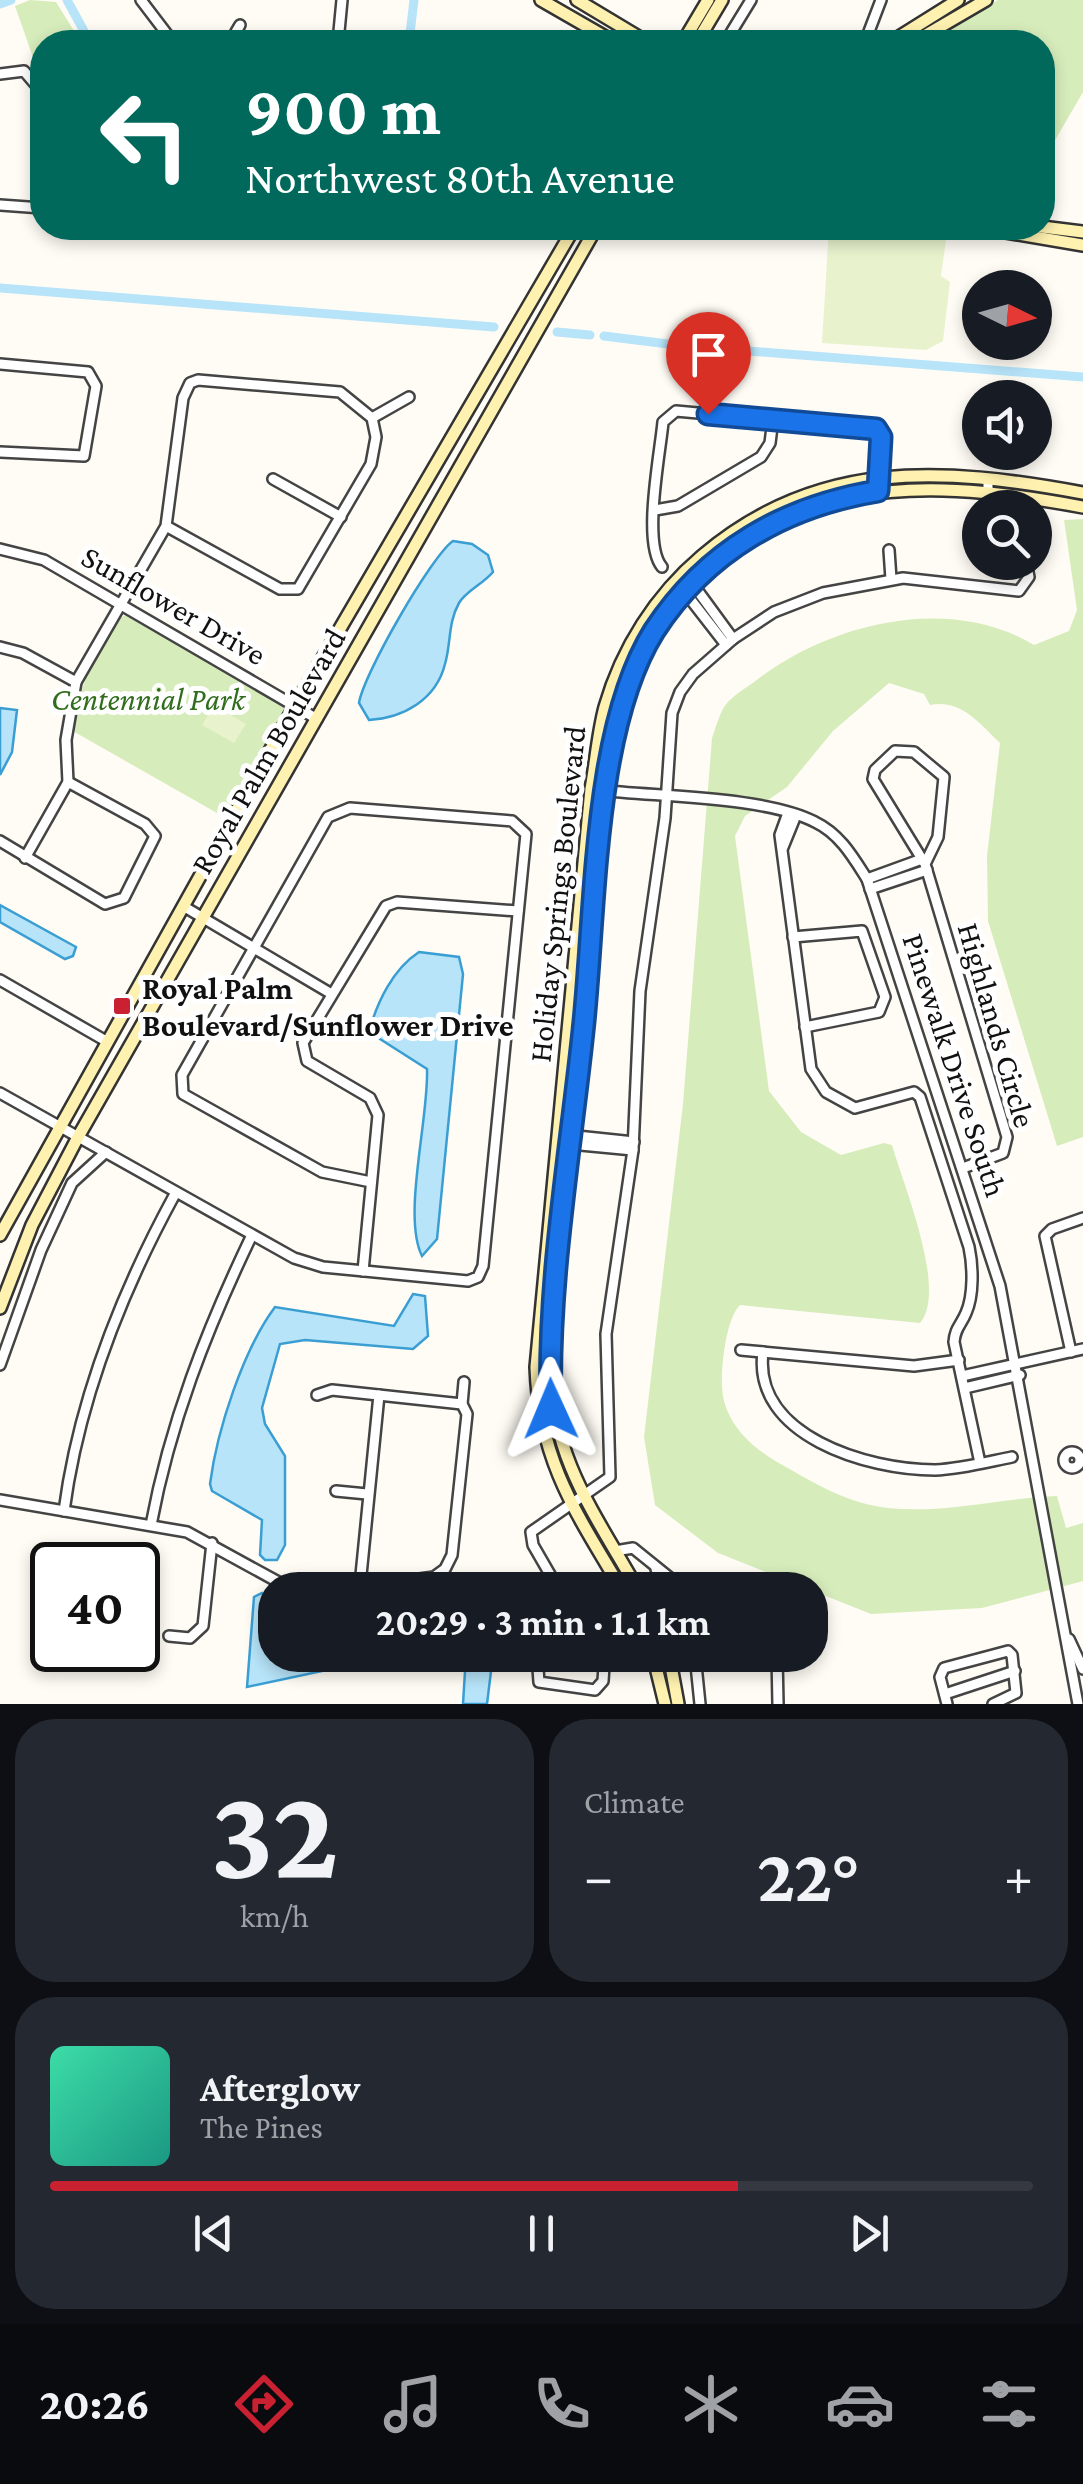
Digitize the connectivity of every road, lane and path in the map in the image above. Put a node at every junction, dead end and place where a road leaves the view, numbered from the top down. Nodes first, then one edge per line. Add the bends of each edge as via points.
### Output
1 (141, 0) edge
2 (342, 0) edge
3 (541, 0) edge
4 (577, 0) edge
5 (708, 0) edge
6 (722, 0) edge
7 (751, 0) edge
8 (881, 0) edge
9 (958, 0) edge
10 (986, 0) edge
11 (240, 25) dead end
12 (164, 30) edge
13 (237, 30) edge
14 (339, 30) edge
15 (593, 30) edge
16 (627, 30) edge
17 (690, 30) edge
18 (704, 30) edge
19 (735, 30) edge
20 (871, 30) edge
21 (910, 30) edge
22 (935, 30) edge
23 (0, 74) edge
24 (30, 78) edge
25 (0, 205) edge
26 (30, 207) edge
27 (1055, 228) edge
28 (1083, 232) edge
29 (567, 240) edge
30 (589, 240) edge
31 (1053, 240) edge
32 (1083, 245) edge
33 (0, 364) edge
34 (409, 397) dead end
35 (372, 418) junction
36 (773, 419) junction
37 (0, 452) edge
38 (878, 477) junction
39 (273, 479) dead end
40 (988, 482) junction
41 (988, 490) edge
42 (878, 491) junction
43 (1083, 493) edge
44 (962, 499) edge
45 (1052, 505) edge
46 (1083, 507) edge
47 (655, 510) junction
48 (340, 517) junction
49 (166, 526) junction
50 (0, 549) edge
51 (888, 550) dead end
52 (662, 567) dead end
53 (891, 579) junction
54 (1026, 580) edge
55 (684, 581) junction
56 (120, 604) junction
57 (730, 642) junction
58 (0, 647) edge
59 (76, 682) junction
60 (296, 704) junction
61 (316, 720) junction
62 (68, 782) junction
63 (598, 790) junction
64 (666, 797) junction
65 (792, 814) junction
66 (0, 841) edge
67 (25, 858) junction
68 (925, 864) junction
69 (869, 884) junction
70 (183, 906) junction
71 (518, 911) junction
72 (204, 918) junction
73 (793, 937) junction
74 (253, 947) junction
75 (0, 980) edge
76 (330, 993) junction
77 (805, 1027) junction
78 (106, 1041) junction
79 (0, 1094) edge
80 (58, 1125) junction
81 (78, 1137) junction
82 (564, 1139) junction
83 (634, 1146) junction
84 (106, 1152) junction
85 (963, 1168) junction
86 (371, 1182) junction
87 (175, 1194) junction
88 (1083, 1218) edge
89 (0, 1234) edge
90 (251, 1237) junction
91 (362, 1271) junction
92 (0, 1308) edge
93 (1083, 1349) edge
94 (741, 1350) dead end
95 (763, 1352) junction
96 (1071, 1352) junction
97 (959, 1360) junction
98 (1018, 1364) junction
99 (0, 1365) edge
100 (1020, 1375) junction
101 (962, 1376) junction
102 (464, 1382) dead end
103 (965, 1388) junction
104 (379, 1395) junction
105 (316, 1396) dead end
106 (462, 1404) junction
107 (1012, 1458) dead end
108 (980, 1464) junction
109 (336, 1492) dead end
110 (367, 1494) junction
111 (582, 1498) junction
112 (0, 1500) edge
113 (570, 1505) junction
114 (64, 1511) junction
115 (151, 1525) junction
116 (212, 1543) junction
117 (614, 1551) junction
118 (655, 1566) junction
119 (262, 1572) edge
120 (361, 1572) edge
121 (441, 1572) edge
122 (549, 1572) edge
123 (611, 1572) edge
124 (627, 1572) edge
125 (657, 1572) edge
126 (663, 1572) edge
127 (1082, 1635) edge
128 (169, 1636) dead end
129 (1069, 1639) junction
130 (1083, 1669) edge
131 (1015, 1671) junction
132 (538, 1672) edge
133 (604, 1672) edge
134 (657, 1672) edge
135 (672, 1672) edge
136 (696, 1672) edge
137 (778, 1672) edge
138 (946, 1699) edge
139 (665, 1704) edge
140 (678, 1704) edge
141 (700, 1704) edge
142 (778, 1704) edge
143 (993, 1704) edge
144 (1078, 1704) edge

1 - 12 street
2 - 14 street
3 - 15 street
4 - 16 street
5 - 17 street
6 - 18 street
7 - 19 street
8 - 20 street
9 - 21 street
10 - 22 street
11 - 13 street
23 - 24 street via 24,71
25 - 26 street
27 - 28 street
29 - 60 street, Royal Palm Boulevard
30 - 61 street, Royal Palm Boulevard
31 - 32 street
33 - 37 street via 88,372 96,386 84,456
34 - 35 street
35 - 48 street via 371,464
35 - 49 street via 340,392 190,383
36 - 38 street via 876,429
36 - 47 street via 761,458 678,506
36 - 47 street via 670,413 663,422
38 - 40 street, Holiday Springs Boulevard
38 - 42 street
38 - 55 street, Holiday Springs Boulevard via 772,506
39 - 48 street
40 - 41 street
40 - 43 street, Holiday Springs Boulevard
42 - 44 street, Holiday Springs Boulevard
42 - 55 street, Holiday Springs Boulevard via 778,518
45 - 46 street, Holiday Springs Boulevard
47 - 52 street via 652,547
48 - 49 street via 304,584 293,591
49 - 56 street
50 - 56 street, Sunflower Drive via 44,560
51 - 53 street
53 - 54 street via 944,579 1011,592
53 - 57 street via 774,612
55 - 57 street
55 - 63 street, Holiday Springs Boulevard via 641,626 621,665 605,708
56 - 59 street
56 - 60 street, Sunflower Drive
57 - 64 street via 680,692 672,713
58 - 59 street
59 - 62 street via 66,740
60 - 61 street, Sunflower Drive
60 - 70 street, Royal Palm Boulevard
61 - 72 street, Royal Palm Boulevard
62 - 67 street
62 - 67 street via 145,824 154,836 124,898 105,904
63 - 64 street, Pinewalk Drive South
63 - 82 street, Holiday Springs Boulevard
64 - 65 street, Pinewalk Drive South
64 - 83 street via 640,991
65 - 69 street, Pinewalk Drive South via 833,834
65 - 73 street, Pinewalk Drive South via 780,835
66 - 67 street
68 - 68 street, Highlands Circle via 873,780 894,752 914,752 944,777 938,837
68 - 69 street
68 - 85 street, Highlands Circle via 1007,1138 1003,1154
69 - 85 street, Pinewalk Drive South
70 - 72 street
70 - 78 street, Royal Palm Boulevard
71 - 74 street via 526,834 521,826 336,811
71 - 76 street via 386,906
71 - 91 street via 483,1266 468,1282
72 - 74 street
72 - 81 street, Royal Palm Boulevard
73 - 77 street, Pinewalk Drive South
73 - 77 street, Pinewalk Drive South via 862,931 885,998 879,1012
74 - 76 street
74 - 86 street via 180,1084 183,1094 322,1172
75 - 78 street
76 - 86 street via 302,1053 376,1106
77 - 97 street, Pinewalk Drive South via 811,1069 836,1100 855,1108 914,1092 920,1097 972,1265 966,1314 955,1327
78 - 80 street, Royal Palm Boulevard
79 - 80 street
80 - 81 street
80 - 89 street, Royal Palm Boulevard
81 - 84 street
81 - 92 street, Royal Palm Boulevard via 32,1224
82 - 83 street
82 - 111 street, Holiday Springs Boulevard via 551,1409
82 - 113 street, Holiday Springs Boulevard via 536,1367 546,1449
83 - 111 street via 606,1334 610,1477
84 - 87 street
84 - 99 street via 72,1183
85 - 98 street, Pinewalk Drive South
86 - 91 street
87 - 90 street
87 - 114 street via 143,1252 96,1371
88 - 96 street via 1045,1236
90 - 91 street via 308,1262
90 - 115 street via 192,1370
93 - 96 street
94 - 95 street
95 - 97 street via 914,1366
95 - 108 street via 762,1379 773,1404 830,1447 908,1468
96 - 98 street
97 - 101 street, Pinewalk Drive South
98 - 100 street, Pinewalk Drive South
98 - 101 street
100 - 103 street
100 - 129 street, Pinewalk Drive South
101 - 103 street, Pinewalk Drive South
102 - 106 street
103 - 108 street, Pinewalk Drive South
104 - 105 street via 332,1390
104 - 106 street
104 - 110 street
106 - 121 street via 452,1555
107 - 108 street
109 - 110 street
110 - 120 street
111 - 113 street
111 - 117 street, Holiday Springs Boulevard
112 - 114 street
113 - 122 street via 531,1532
113 - 123 street, Holiday Springs Boulevard
114 - 115 street
115 - 116 street
116 - 119 street
116 - 128 street via 199,1634
117 - 118 street via 633,1548
117 - 124 street, Holiday Springs Boulevard
118 - 125 street
118 - 126 street
127 - 129 street
129 - 130 street, Pinewalk Drive South
129 - 144 street, Pinewalk Drive South
131 - 138 street
131 - 138 street via 1008,1651 944,1668
131 - 143 street via 1016,1694
132 - 133 street via 538,1682 594,1690
134 - 139 street
135 - 140 street
136 - 141 street
137 - 142 street

